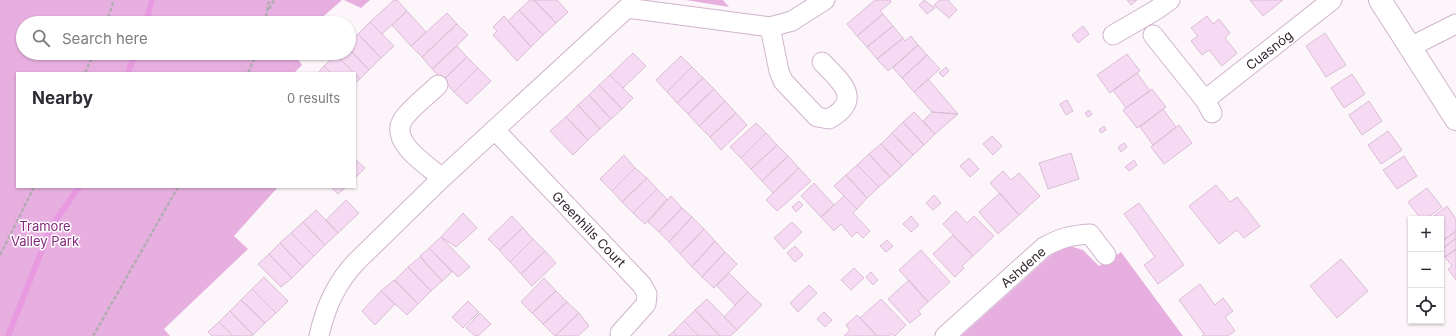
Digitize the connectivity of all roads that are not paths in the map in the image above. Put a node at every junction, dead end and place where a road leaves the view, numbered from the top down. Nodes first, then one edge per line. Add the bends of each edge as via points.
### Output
1 (825, 0) edge
2 (1170, 0) edge
3 (1332, 0) edge
4 (1380, 0) edge
5 (623, 4) edge
6 (1456, 24) edge
7 (770, 27) junction
8 (1113, 34) dead end
9 (1153, 35) dead end
10 (1410, 47) junction
11 (822, 62) dead end
12 (438, 85) dead end
13 (1456, 119) edge
14 (495, 130) junction
15 (442, 178) junction
16 (1106, 255) dead end
17 (620, 333) dead end
18 (319, 336) edge
19 (945, 336) edge

1 - 7 street via 792,21
2 - 8 street
3 - 9 street, Cuasnóg via 1208,106
4 - 10 main road
5 - 7 street
5 - 14 street
6 - 10 street
7 - 11 street via 778,71 783,81 816,117 829,119 845,106 848,93 845,86
10 - 13 main road
12 - 15 street via 403,119 400,134 403,143
14 - 15 street
14 - 17 street, Greenhills Court via 642,285 647,294 646,304
15 - 18 street via 344,275 322,320
16 - 19 street, Ashdene via 1090,234 1057,239 1044,247

